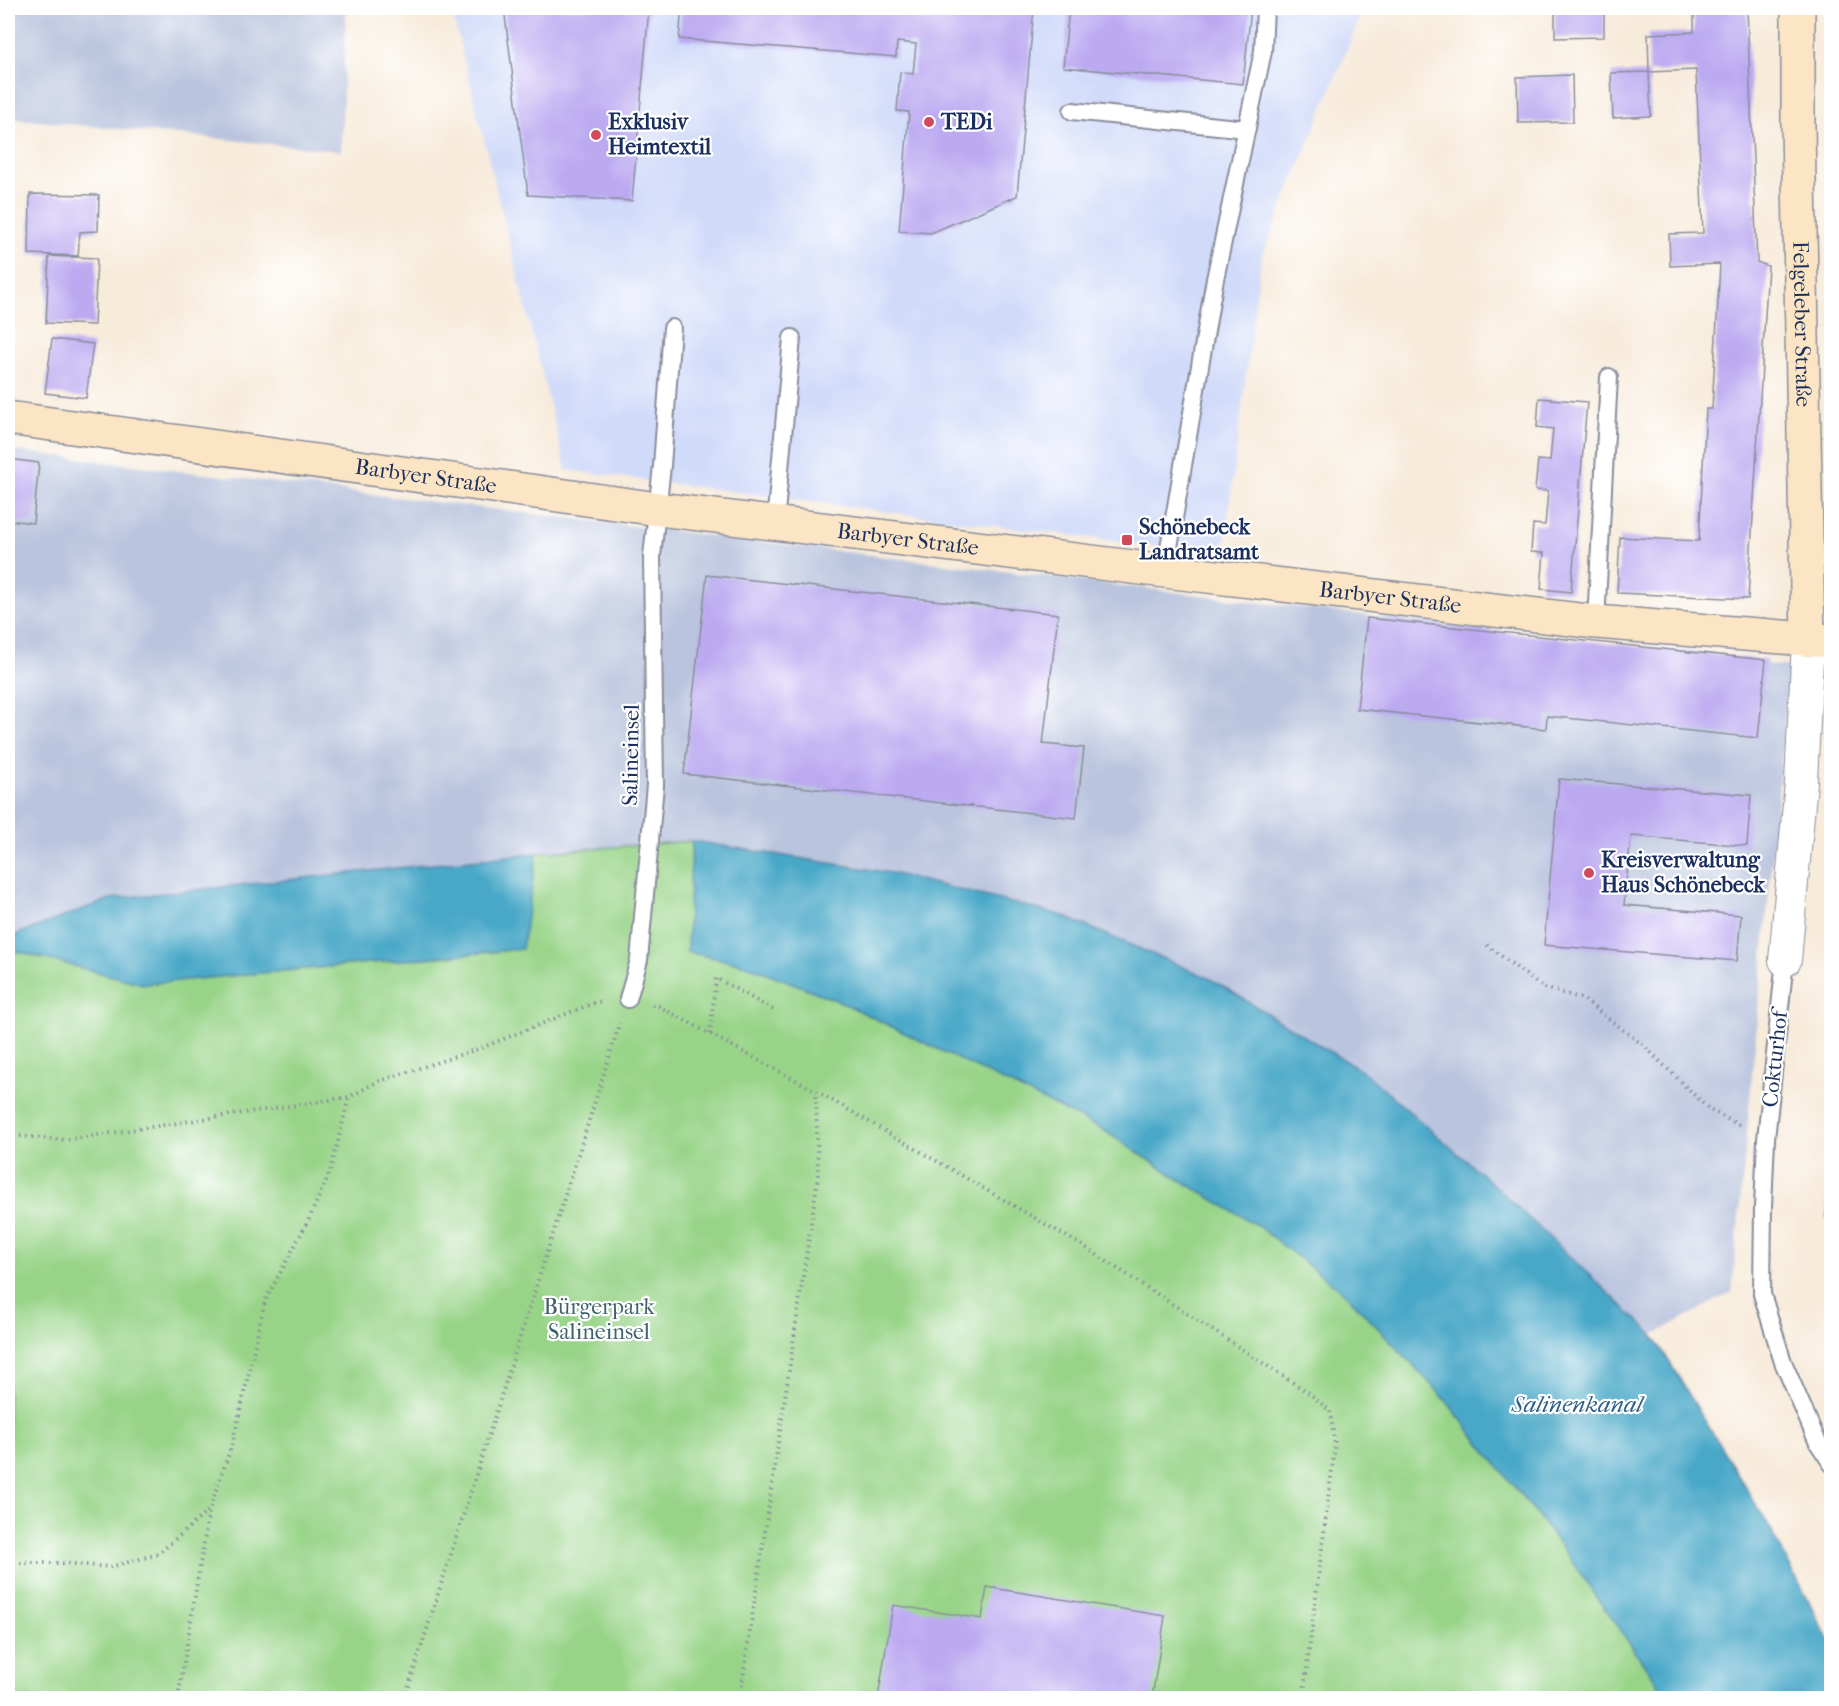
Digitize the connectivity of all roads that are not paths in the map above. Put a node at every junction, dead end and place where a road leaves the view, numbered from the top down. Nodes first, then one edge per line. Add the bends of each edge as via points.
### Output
1 (1265, 8) edge
2 (1798, 8) edge
3 (1072, 111) dead end
4 (1247, 129) junction
5 (672, 328) dead end
6 (792, 338) dead end
7 (1609, 377) dead end
8 (8, 418) edge
9 (658, 509) junction
10 (775, 524) junction
11 (1165, 571) junction
12 (1596, 622) junction
13 (1820, 641) edge
14 (1785, 960) joint
15 (628, 999) road end
16 (1832, 1464) edge

1 - 4 lane via 1263,51
2 - 13 street, Felgeleber Straße via 1798,138
3 - 4 lane
4 - 11 lane via 1214,284
5 - 9 lane, Salineinsel
6 - 10 lane
7 - 12 lane
8 - 9 street, Barbyer Straße
9 - 10 street, Barbyer Straße
9 - 15 lane, Salineinsel via 652,556 655,785 639,960
10 - 11 street, Barbyer Straße
11 - 12 street, Barbyer Straße
12 - 13 street, Barbyer Straße
13 - 14 street, Cokturhof via 1801,782
14 - 16 lane, Cokturhof via 1766,1139 1762,1294 1783,1362 1818,1443

